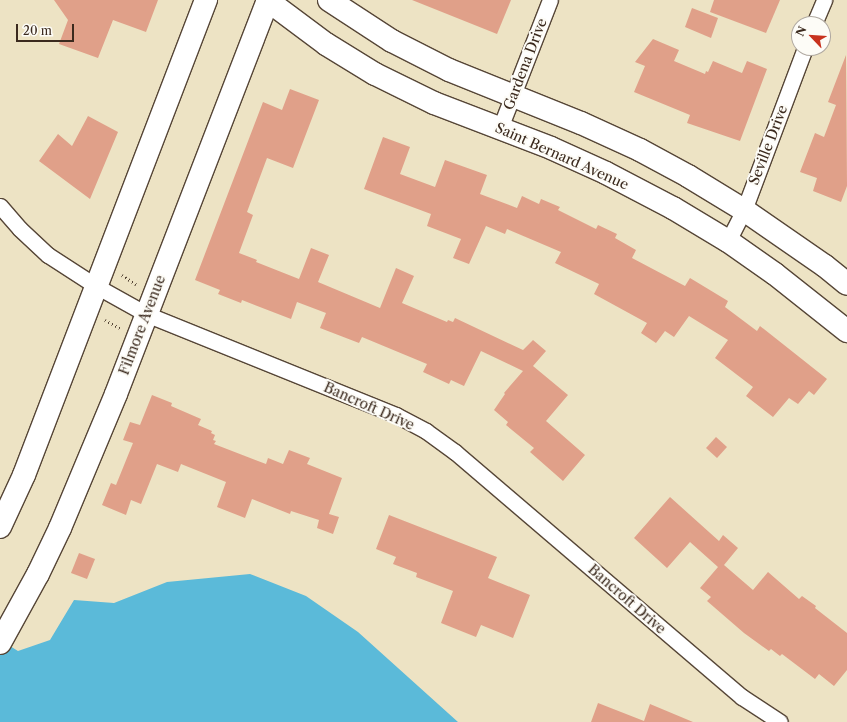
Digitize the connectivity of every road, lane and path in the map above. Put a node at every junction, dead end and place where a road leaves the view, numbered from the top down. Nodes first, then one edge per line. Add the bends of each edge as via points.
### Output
1 (206, 0) edge
2 (268, 0) edge
3 (329, 0) edge
4 (550, 0) edge
5 (824, 0) edge
6 (817, 16) edge
7 (802, 56) edge
8 (513, 95) junction
9 (500, 128) junction
10 (0, 206) edge
11 (744, 210) junction
12 (728, 241) junction
13 (121, 274) dead end
14 (847, 284) edge
15 (96, 286) junction
16 (139, 286) dead end
17 (146, 314) junction
18 (104, 320) dead end
19 (123, 329) dead end
20 (847, 331) edge
21 (0, 527) edge
22 (1, 641) edge
23 (780, 722) edge

1 - 15 main road
2 - 9 main road, Saint Bernard Avenue via 326,44 375,74 434,103
2 - 17 main road, Filmore Avenue
3 - 8 main road via 392,41 449,70
4 - 8 street, Gardena Drive
5 - 6 street
7 - 11 street, Seville Drive
8 - 9 street, Gardena Drive
8 - 11 main road via 640,150
9 - 12 main road, Saint Bernard Avenue via 606,173 673,208
10 - 15 street, Bancroft Drive via 48,255
11 - 12 street, Seville Drive
11 - 14 main road
12 - 20 main road, Saint Bernard Avenue via 775,274
13 - 16 path
15 - 17 street, Bancroft Drive
15 - 21 main road via 24,475
17 - 22 main road, Filmore Avenue via 60,528
17 - 23 street, Bancroft Drive via 396,415 426,431 455,452 742,697
18 - 19 path

